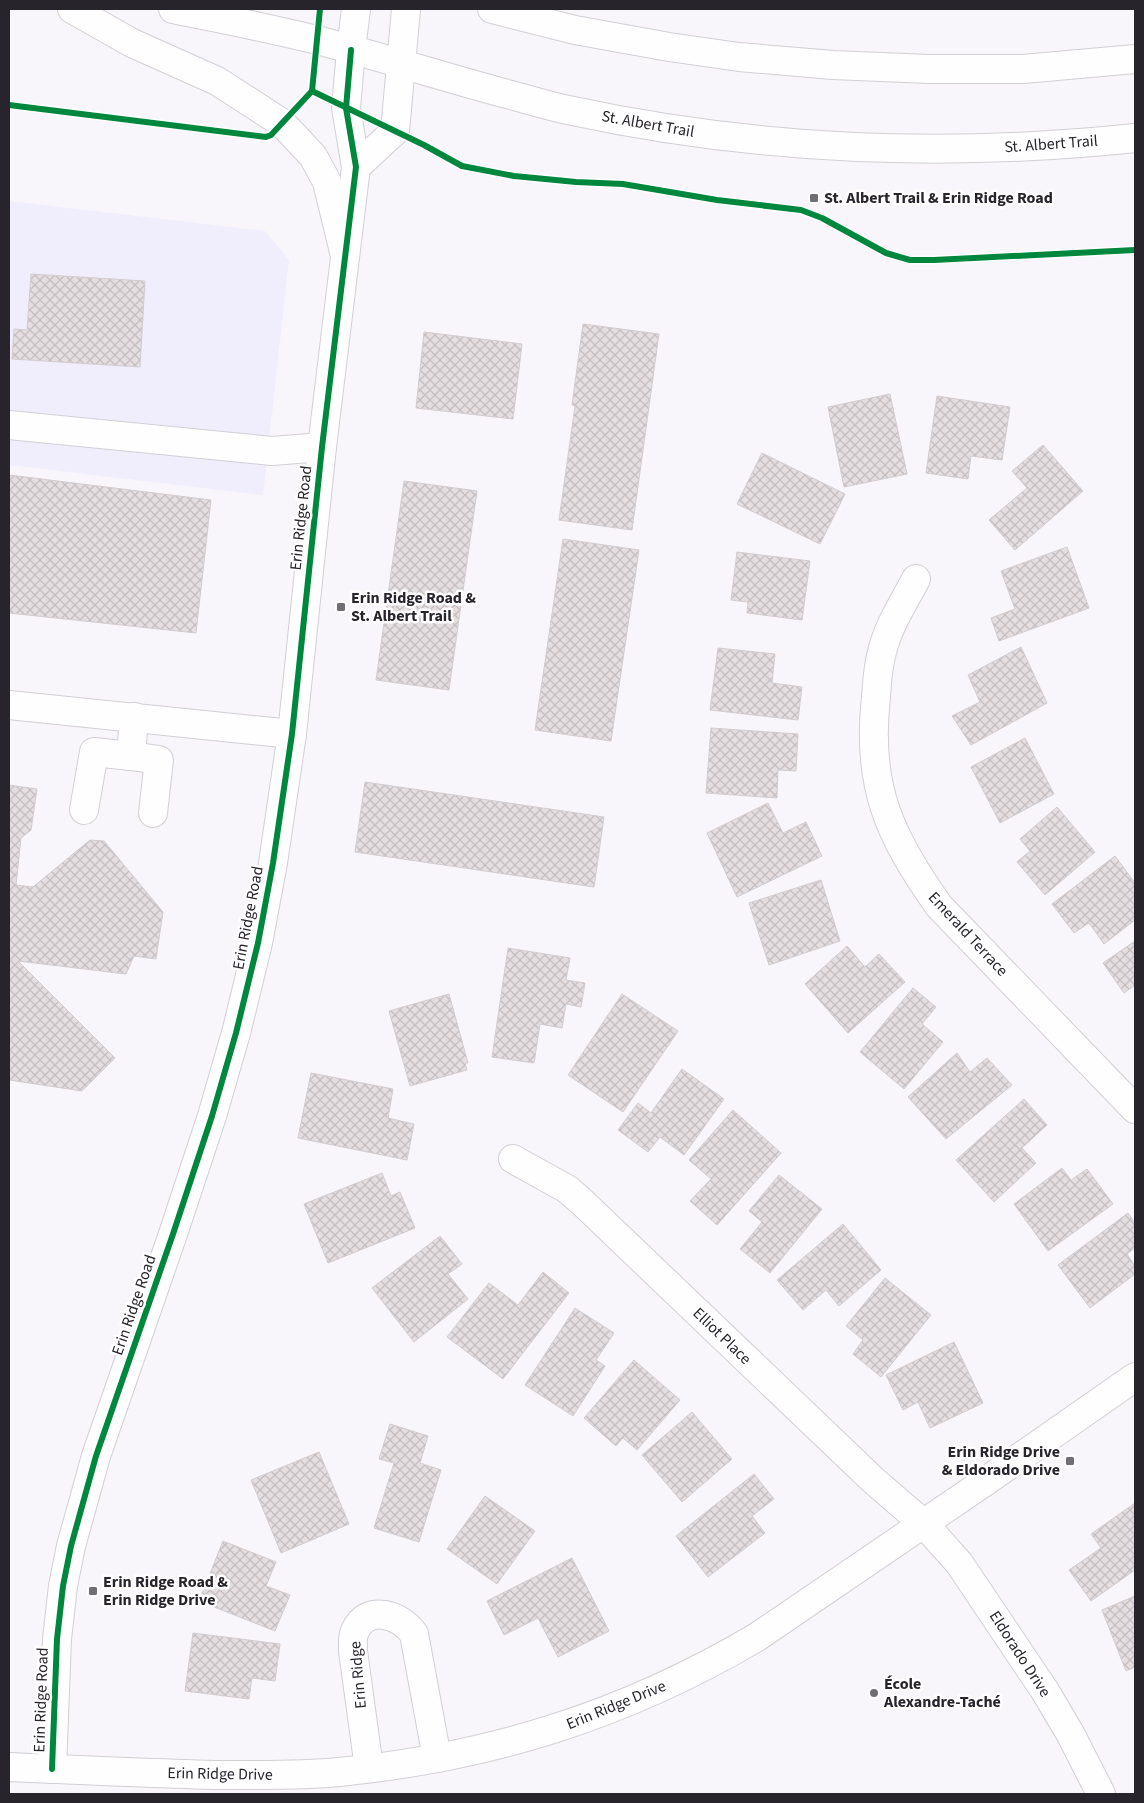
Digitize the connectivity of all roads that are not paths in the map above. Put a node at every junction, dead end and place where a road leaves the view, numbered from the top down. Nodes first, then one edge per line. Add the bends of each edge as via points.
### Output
1 (72, 9) edge
2 (173, 9) edge
3 (356, 9) edge
4 (406, 9) edge
5 (492, 9) edge
6 (352, 50) junction
7 (1135, 60) edge
8 (401, 65) junction
9 (1135, 138) edge
10 (356, 167) junction
11 (345, 256) junction
12 (9, 425) edge
13 (322, 447) junction
14 (916, 579) dead end
15 (9, 705) edge
16 (134, 717) junction
17 (292, 734) junction
18 (132, 756) junction
19 (84, 810) dead end
20 (153, 813) dead end
21 (1135, 1109) edge
22 (513, 1159) dead end
23 (1135, 1377) edge
24 (924, 1524) junction
25 (437, 1758) junction
26 (9, 1767) edge
27 (369, 1768) junction
28 (52, 1769) junction
29 (1101, 1794) edge

1 - 11 street via 132,43 217,81 282,123 313,156 326,182
2 - 6 street, St. Albert Trail
3 - 6 street, Erin Ridge Road
4 - 8 street
5 - 7 street via 575,30 669,47 833,65 929,70 1023,69
6 - 8 street, St. Albert Trail
6 - 10 street, Erin Ridge Road via 346,108
8 - 9 street, St. Albert Trail via 566,110 732,138 827,146 924,149 1016,148
8 - 10 street via 395,131
10 - 11 street, Erin Ridge Road
11 - 13 street, Erin Ridge Road
12 - 13 street via 272,451
13 - 17 street, Erin Ridge Road
14 - 21 street, Emerald Terrace via 881,653 874,714 877,777 893,832 918,877 939,906
15 - 16 street
16 - 17 street
16 - 18 street
17 - 28 street, Erin Ridge Road via 263,916 236,1032 212,1116 96,1456 70,1546 57,1639
18 - 19 street via 94,752
18 - 20 street via 159,760
22 - 24 street, Elliot Place via 567,1189 581,1201 873,1480
23 - 24 street, Erin Ridge Drive
24 - 25 street, Erin Ridge Drive via 757,1637 684,1677 646,1695 538,1735
24 - 29 street, Eldorado Drive via 959,1563 1020,1652 1071,1735
25 - 27 street, Erin Ridge Drive
25 - 27 street, Erin Ridge via 414,1634 402,1621 378,1615 361,1621 353,1639
26 - 28 street, Erin Ridge Drive
27 - 28 street, Erin Ridge Drive via 249,1775

